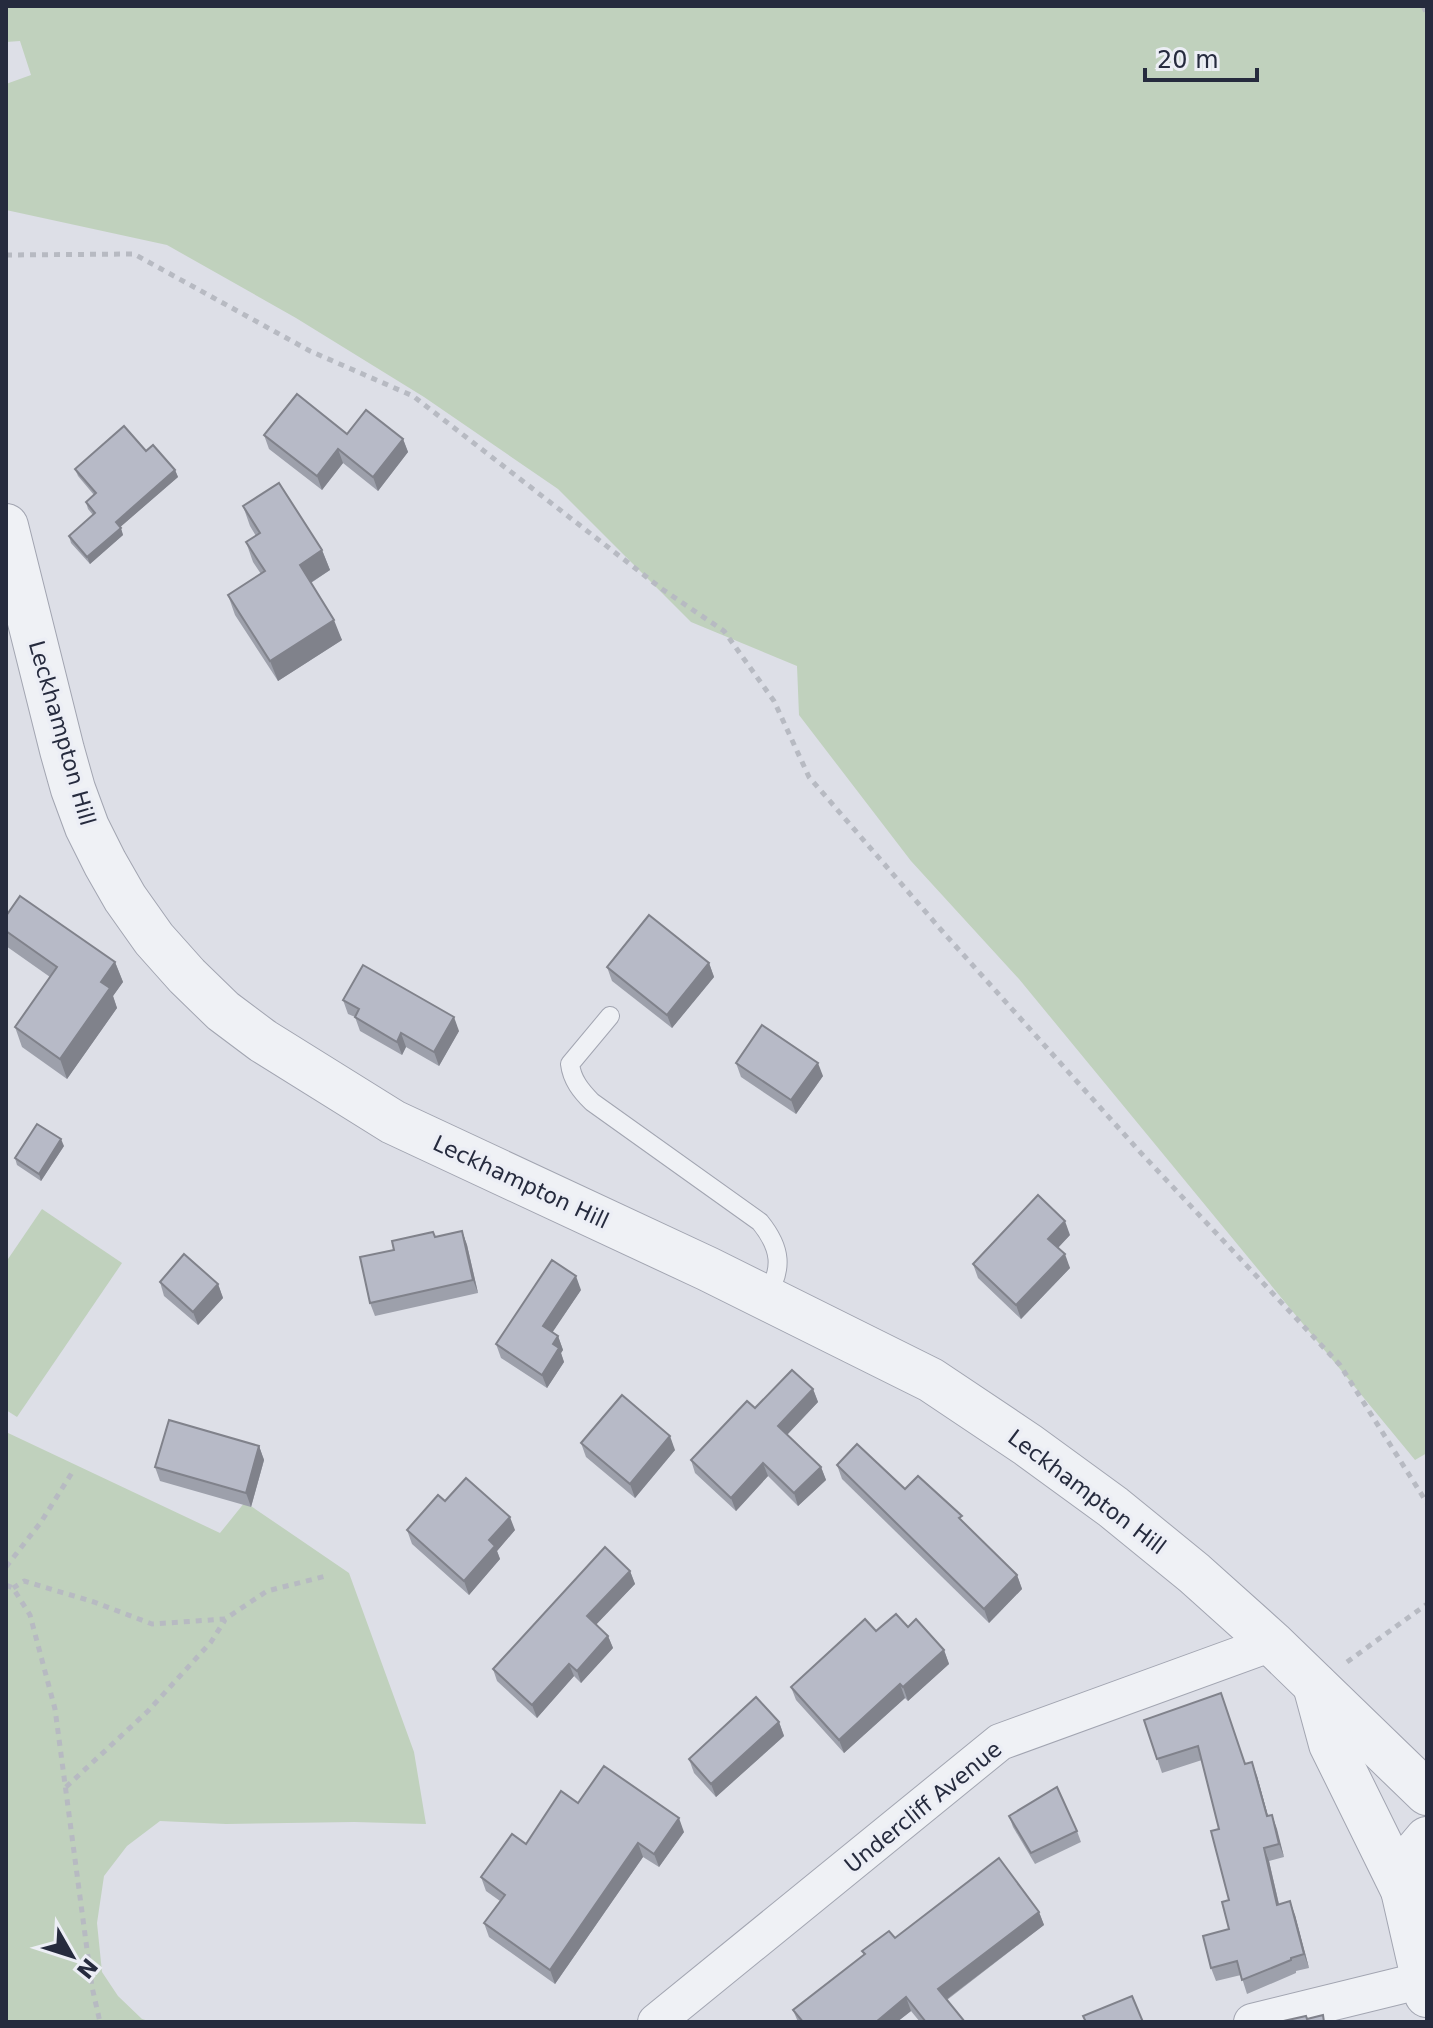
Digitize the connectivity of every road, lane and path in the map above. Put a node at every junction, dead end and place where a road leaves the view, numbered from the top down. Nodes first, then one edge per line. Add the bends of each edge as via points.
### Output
1 (1423, 6) edge
2 (1427, 14) edge
3 (6, 255) edge
4 (6, 526) edge
5 (610, 1016) dead end
6 (765, 1298) junction
7 (73, 1471) dead end
8 (1427, 1503) edge
9 (6, 1567) edge
10 (326, 1576) dead end
11 (6, 1585) edge
12 (13, 1588) junction
13 (1427, 1604) edge
14 (225, 1619) junction
15 (1272, 1643) junction
16 (1315, 1685) junction
17 (66, 1787) junction
18 (1427, 1793) edge
19 (1427, 1839) edge
20 (1403, 1890) junction
21 (1425, 1988) edge
22 (100, 2022) edge
23 (656, 2022) edge
24 (1252, 2022) edge

1 - 2 path
3 - 8 path via 134,254 310,351 413,396 724,631 774,701 809,777 1131,1141 1340,1365
4 - 6 street, Leckhampton Hill via 62,750 87,827 125,898 187,976 263,1041 393,1122
5 - 6 lane via 570,1064 571,1075 592,1102 760,1222 778,1261
6 - 15 street, Leckhampton Hill via 931,1380 1028,1445 1194,1573
7 - 9 path
10 - 14 path via 267,1591
11 - 12 path
12 - 14 path via 24,1581 152,1624
12 - 17 path via 30,1615
13 - 16 path
14 - 17 path via 211,1642 148,1711
15 - 16 street, Leckhampton Hill
15 - 23 street, Undercliff Avenue via 1000,1742
16 - 18 street, Leckhampton Hill
16 - 20 street via 1331,1744
17 - 22 path
19 - 20 street via 1416,1852
20 - 21 street
21 - 24 street

